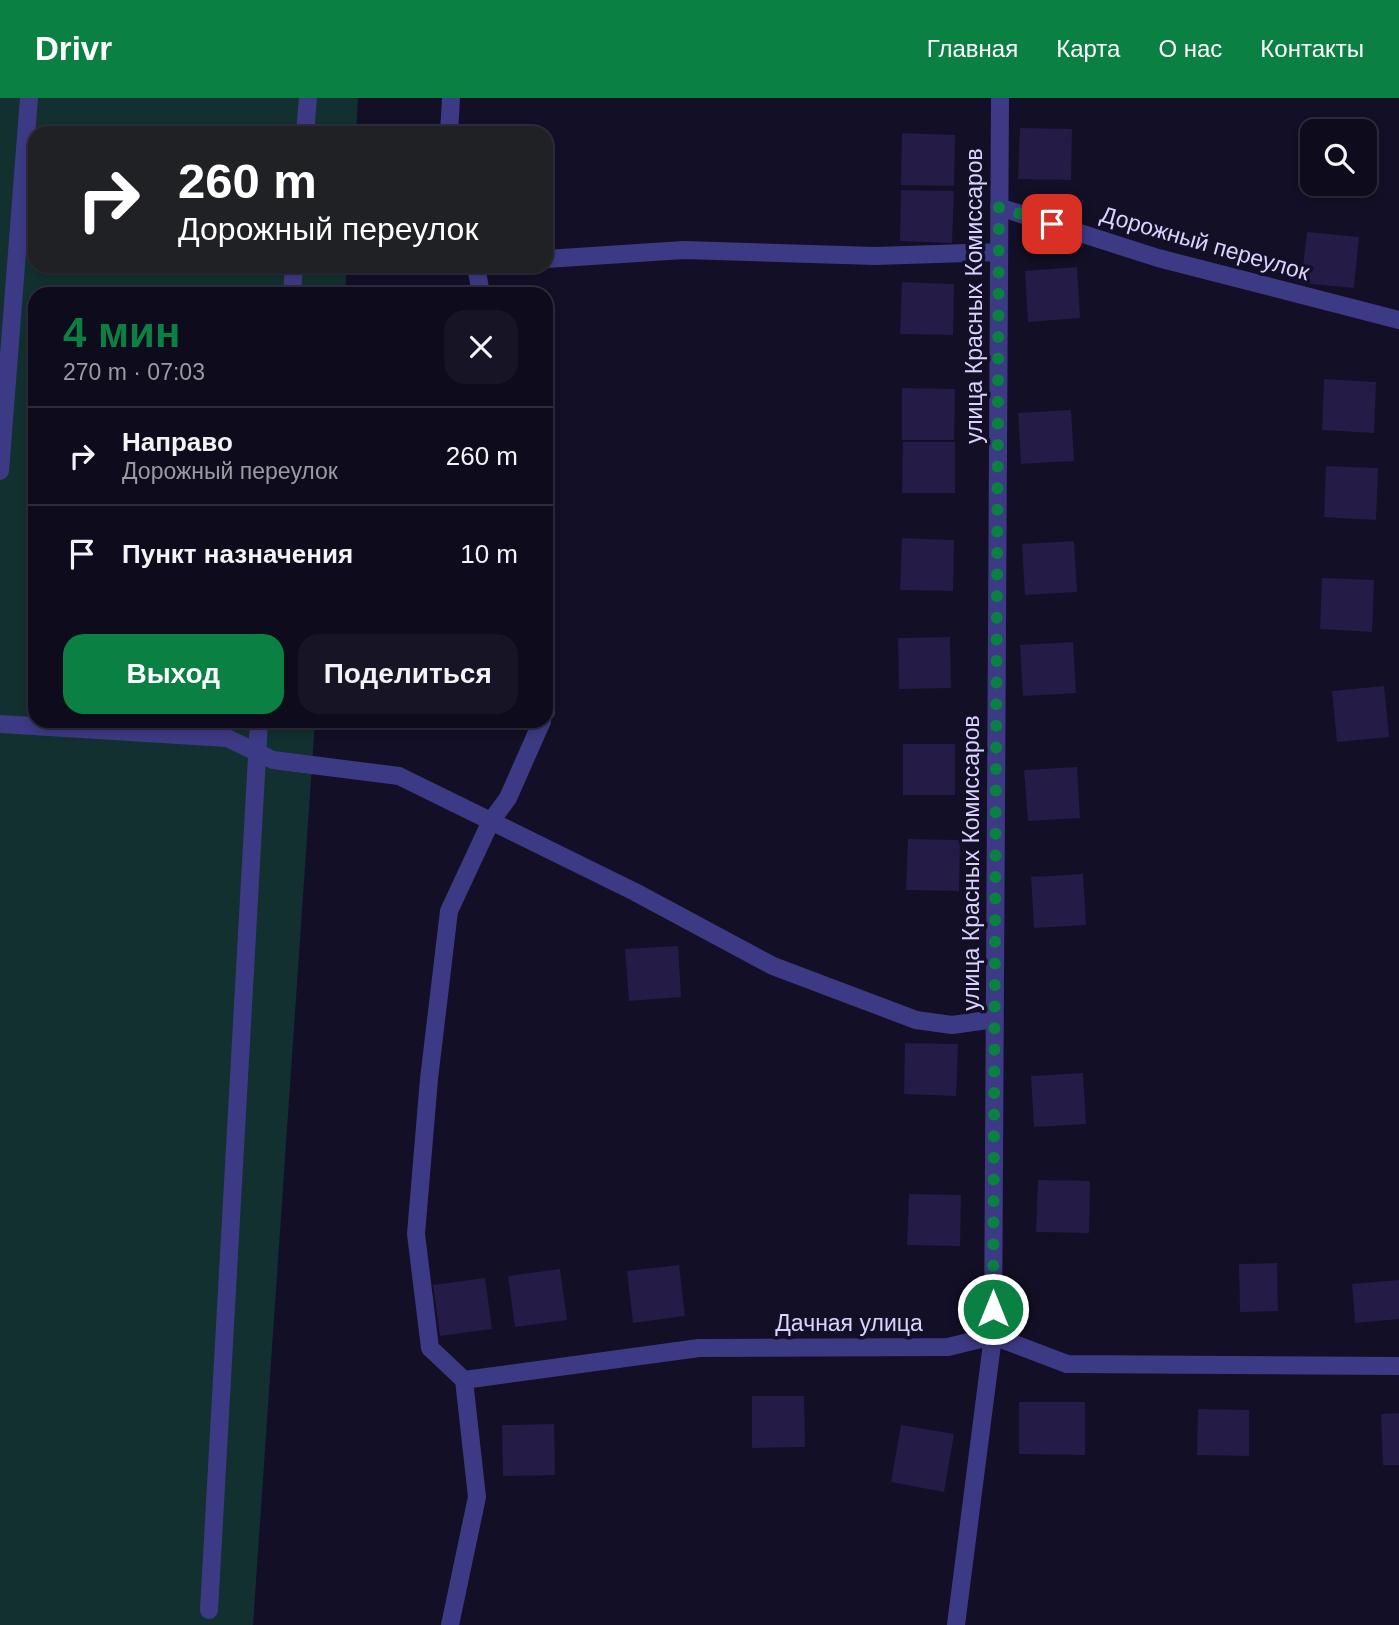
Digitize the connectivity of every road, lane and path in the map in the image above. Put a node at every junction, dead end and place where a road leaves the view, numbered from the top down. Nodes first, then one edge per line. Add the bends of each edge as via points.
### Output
1 (29, 98) edge
2 (307, 98) edge
3 (451, 98) edge
4 (1000, 98) edge
5 (305, 126) edge
6 (449, 126) edge
7 (999, 207) junction
8 (999, 252) junction
9 (553, 259) edge
10 (1399, 320) edge
11 (0, 471) edge
12 (0, 724) edge
13 (28, 726) edge
14 (65, 728) edge
15 (258, 728) edge
16 (539, 728) edge
17 (256, 752) junction
18 (491, 821) junction
19 (995, 1019) junction
20 (993, 1336) junction
21 (1399, 1366) edge
22 (464, 1380) junction
23 (209, 1610) dead end
24 (450, 1625) edge
25 (956, 1625) edge

1 - 11 street
2 - 5 street
3 - 6 street
4 - 7 street, улица Красных Комиссаров
7 - 8 street, улица Красных Комиссаров
7 - 10 street, Дорожный переулок via 1158,258
8 - 9 street via 876,256 684,250
8 - 19 street, улица Красных Комиссаров
12 - 13 street
14 - 17 street via 228,738
15 - 17 street
16 - 18 street via 508,798
17 - 18 street via 273,760 400,776
17 - 23 street
18 - 19 street via 774,966 916,1020 951,1025
18 - 22 street via 449,911 416,1234 430,1348
19 - 20 street, улица Красных Комиссаров
20 - 21 street via 1067,1364
20 - 22 street, Дачная улица via 948,1347 699,1348
20 - 25 street, улица Красных Комиссаров
22 - 24 street via 477,1497

